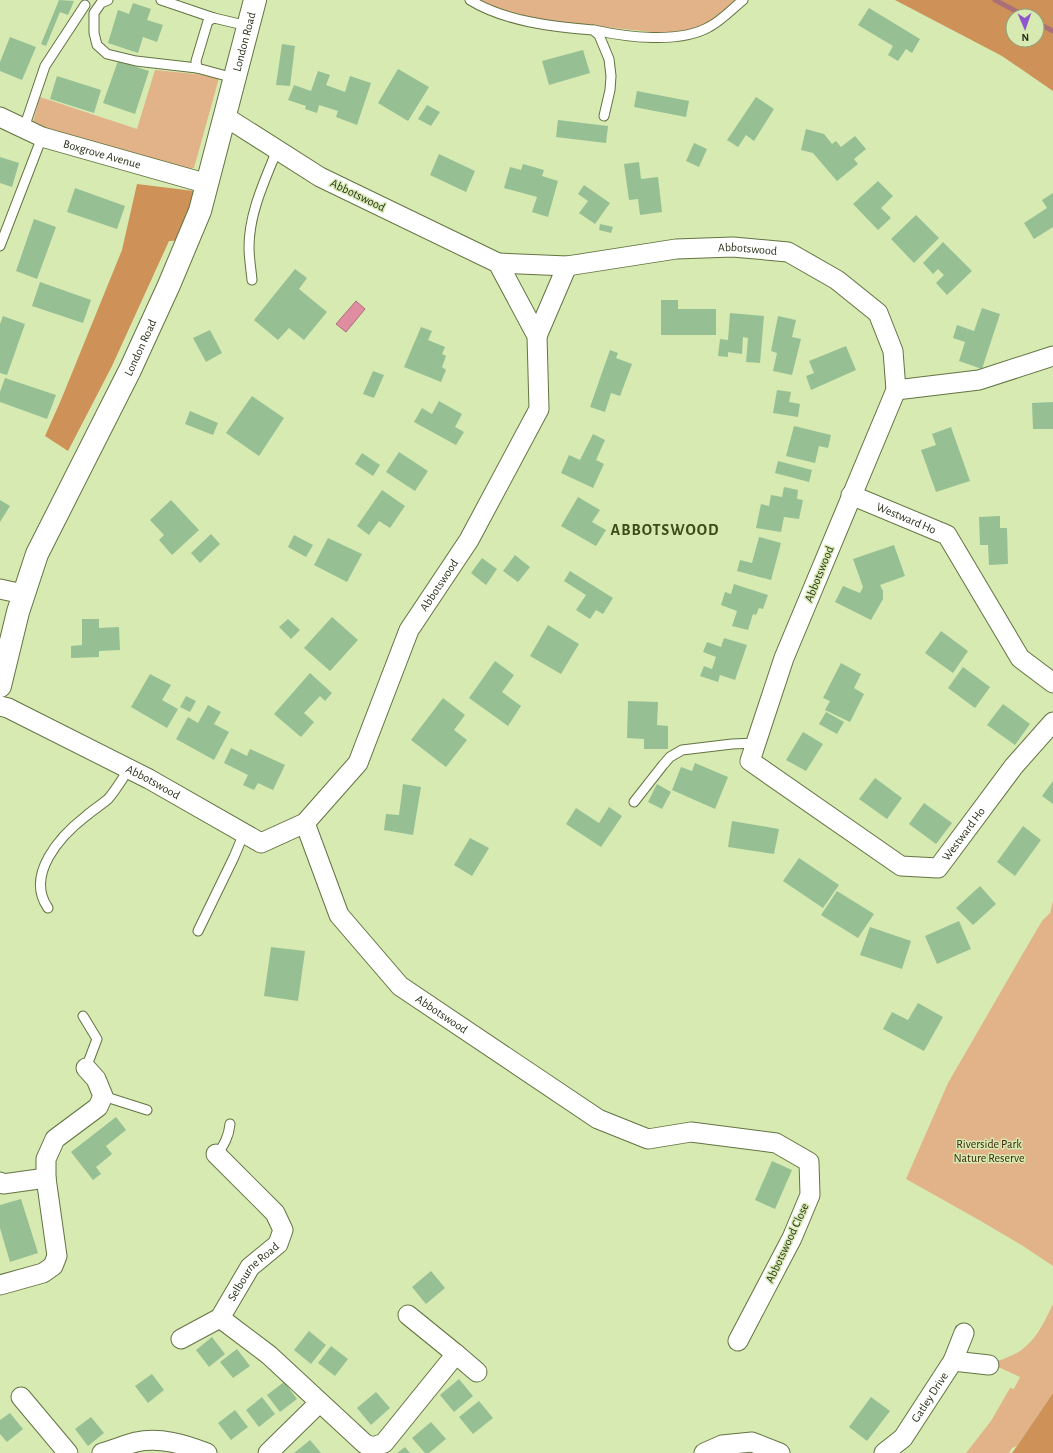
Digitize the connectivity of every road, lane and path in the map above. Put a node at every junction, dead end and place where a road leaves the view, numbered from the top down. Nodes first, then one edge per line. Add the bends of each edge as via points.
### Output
1 (108, 0) edge
2 (161, 0) edge
3 (255, 0) edge
4 (470, 0) edge
5 (742, 0) edge
6 (85, 6) dead end
7 (214, 18) junction
8 (248, 26) junction
9 (593, 30) junction
10 (197, 68) junction
11 (234, 78) junction
12 (224, 116) junction
13 (604, 116) dead end
14 (0, 117) edge
15 (24, 128) junction
16 (42, 137) junction
17 (277, 150) junction
18 (208, 184) junction
19 (0, 246) edge
20 (498, 263) junction
21 (567, 266) junction
22 (252, 280) dead end
23 (537, 336) junction
24 (1053, 356) edge
25 (896, 390) junction
26 (851, 495) junction
27 (0, 589) edge
28 (23, 594) junction
29 (1053, 683) edge
30 (0, 686) edge
31 (0, 706) edge
32 (1053, 722) edge
33 (756, 743) junction
34 (750, 761) joint
35 (129, 769) junction
36 (634, 802) dead end
37 (305, 823) junction
38 (244, 833) junction
39 (48, 908) dead end
40 (198, 931) dead end
41 (83, 1016) dead end
42 (86, 1068) joint
43 (102, 1096) junction
44 (147, 1110) dead end
45 (230, 1124) dead end
46 (648, 1139) joint
47 (216, 1154) joint
48 (46, 1178) junction
49 (0, 1182) edge
50 (0, 1285) edge
51 (408, 1315) dead end
52 (220, 1318) junction
53 (964, 1333) dead end
54 (181, 1339) dead end
55 (738, 1341) dead end
56 (456, 1354) junction
57 (953, 1361) junction
58 (989, 1366) dead end
59 (477, 1372) dead end
60 (21, 1397) dead end
61 (320, 1403) junction
62 (68, 1453) edge
63 (102, 1453) edge
64 (207, 1453) edge
65 (268, 1453) edge
66 (704, 1453) edge
67 (780, 1453) edge
68 (884, 1453) edge

1 - 10 lane via 101,3 94,14 97,45 107,54 136,61
2 - 7 lane
3 - 8 main road, London Road
4 - 9 lane via 501,15
5 - 9 lane via 711,26 690,35 631,36
6 - 15 lane via 45,66
7 - 8 lane
7 - 10 lane via 208,21 196,61
8 - 11 main road, London Road
9 - 13 lane via 599,35 609,59 610,90
10 - 11 lane
11 - 12 main road, London Road
12 - 17 street, Abbotswood
12 - 18 main road, London Road
14 - 15 street, Boxgrove Avenue
15 - 16 street, Boxgrove Avenue
16 - 18 street, Boxgrove Avenue
16 - 19 lane
17 - 20 street, Abbotswood via 320,177
17 - 22 lane via 253,218 249,246
18 - 28 main road, London Road via 189,240 151,326 37,554
20 - 21 street, Abbotswood
20 - 23 street, Abbotswood
21 - 23 street, Abbotswood
21 - 25 street, Abbotswood via 676,249 733,247 788,252 837,280 878,313 893,351
23 - 37 street, Abbotswood via 539,409 469,540 410,630 358,763
24 - 25 street via 979,380
25 - 26 street, Abbotswood
26 - 29 street, Westward Ho via 947,535 1020,658
26 - 33 street, Abbotswood via 784,658
27 - 28 street
28 - 30 main road, London Road
31 - 35 street, Abbotswood
32 - 34 street, Westward Ho via 1014,766 938,868 901,866
33 - 34 street, Abbotswood
33 - 36 lane via 682,750 670,757
35 - 38 street, Abbotswood
35 - 39 lane via 111,795 74,826 48,857 41,880 41,891
37 - 38 street, Abbotswood via 261,843
37 - 46 street, Abbotswood via 339,915 400,986 598,1119
38 - 40 lane
41 - 42 lane via 97,1039
42 - 43 street via 96,1079
43 - 44 lane
43 - 48 street via 98,1107 55,1139 46,1159
45 - 47 lane via 230,1132 221,1150
46 - 55 street, Abbotswood Close via 691,1132 776,1143 809,1162 810,1195 792,1238
47 - 52 street, Selbourne Road via 275,1213 284,1230 278,1244 250,1267
48 - 49 street via 3,1184
48 - 50 street via 57,1256 53,1266 43,1273
51 - 56 street
52 - 54 street
52 - 61 street via 269,1355
53 - 57 street, Gatley Drive
56 - 59 street
56 - 61 street via 384,1443 373,1447 365,1444
57 - 58 street
57 - 68 street, Gatley Drive via 903,1438
60 - 62 street
61 - 65 street
63 - 64 street via 137,1442 163,1441
66 - 67 street via 722,1446 752,1442

